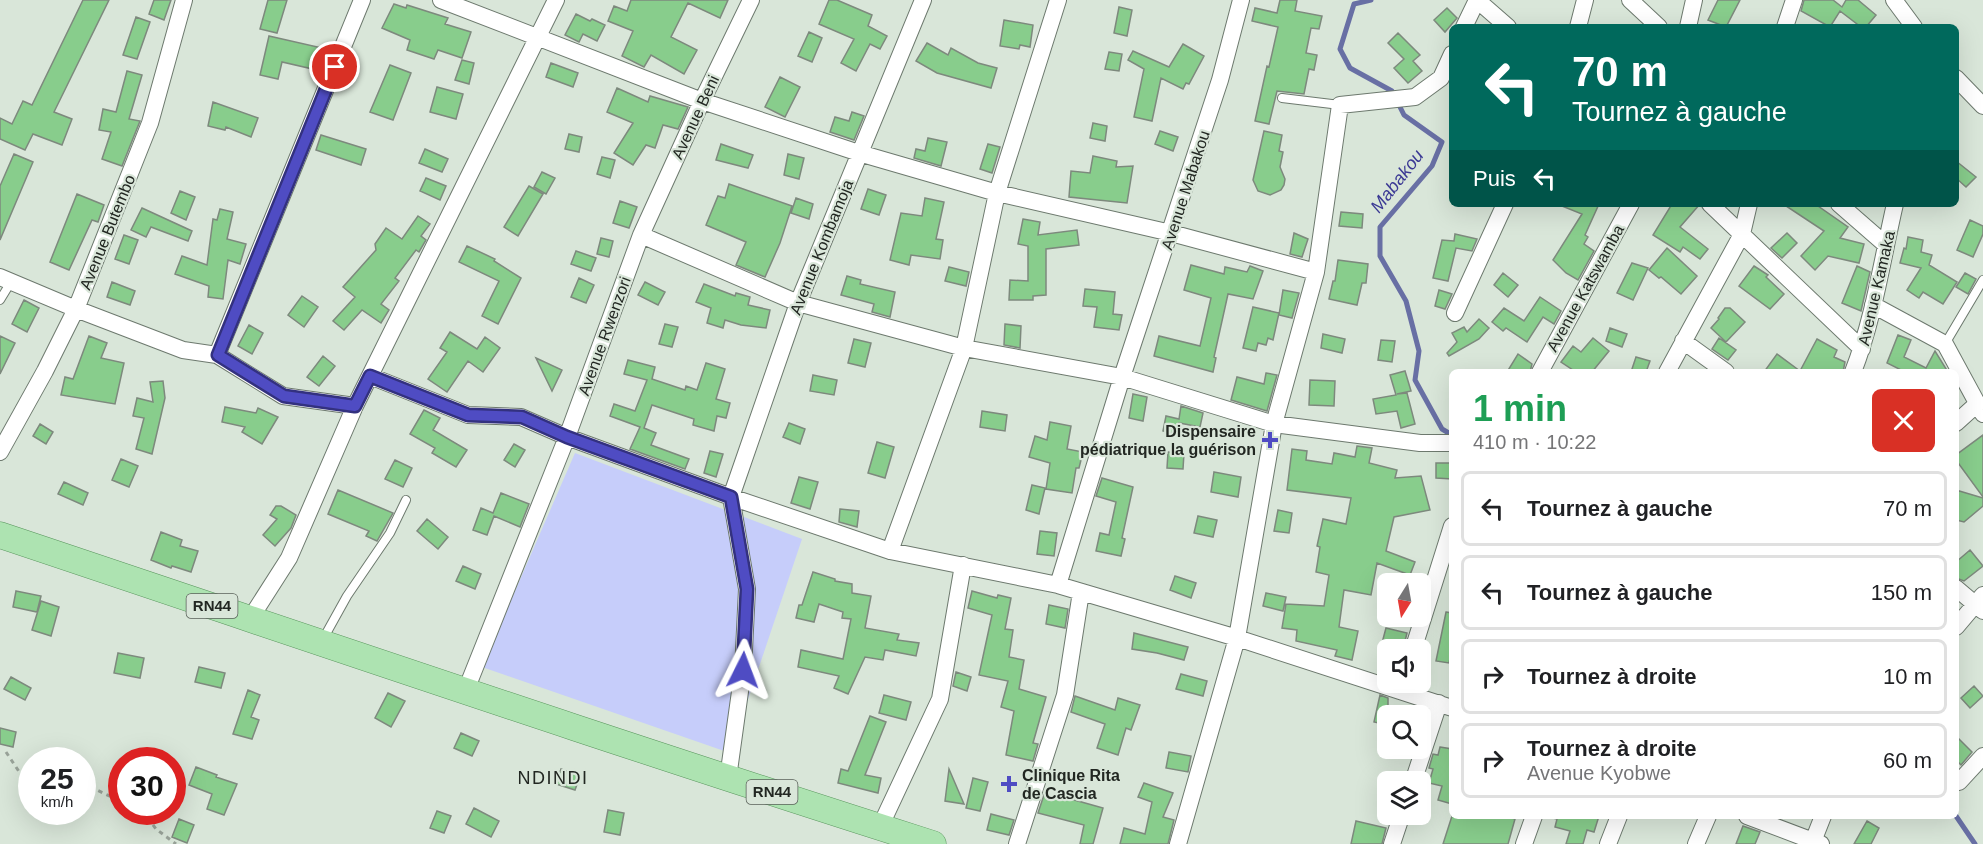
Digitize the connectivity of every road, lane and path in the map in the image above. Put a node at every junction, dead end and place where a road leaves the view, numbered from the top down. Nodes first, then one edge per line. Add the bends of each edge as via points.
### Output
1 (184, 0) edge
2 (362, 0) edge
3 (441, 0) edge
4 (556, 0) edge
5 (751, 0) edge
6 (923, 0) edge
7 (1058, 0) edge
8 (1241, 0) edge
9 (1477, 0) edge
10 (1586, 0) edge
11 (1630, 0) edge
12 (1694, 0) edge
13 (1794, 0) edge
14 (1894, 0) edge
15 (1465, 24) edge
16 (1505, 24) edge
17 (1579, 24) edge
18 (1656, 24) edge
19 (1689, 24) edge
20 (1786, 24) edge
21 (1912, 24) edge
22 (538, 37) junction
23 (1449, 61) edge
24 (1959, 80) edge
25 (1980, 97) edge
26 (1282, 98) dead end
27 (702, 102) junction
28 (1340, 105) junction
29 (859, 153) junction
30 (997, 193) junction
31 (1504, 207) edge
32 (1629, 207) edge
33 (1713, 207) edge
34 (1748, 207) edge
35 (1842, 207) edge
36 (1894, 207) edge
37 (1171, 233) junction
38 (1742, 234) junction
39 (641, 235) junction
40 (1886, 245) junction
41 (1316, 272) junction
42 (5, 279) edge
43 (1983, 280) edge
44 (0, 300) edge
45 (798, 303) junction
46 (1873, 305) junction
47 (76, 309) junction
48 (1455, 313) dead end
49 (1683, 341) junction
50 (1945, 344) junction
51 (964, 348) junction
52 (1862, 349) junction
53 (218, 355) junction
54 (1542, 369) edge
55 (1669, 369) edge
56 (1722, 369) edge
57 (1854, 369) edge
58 (1958, 369) edge
59 (1959, 370) edge
60 (370, 376) junction
61 (1122, 377) junction
62 (355, 406) junction
63 (1980, 409) edge
64 (1959, 421) edge
65 (1274, 424) junction
66 (567, 437) junction
67 (1449, 445) edge
68 (0, 452) edge
69 (731, 497) junction
70 (406, 501) dead end
71 (0, 535) edge
72 (1449, 536) edge
73 (890, 551) junction
74 (963, 565) junction
75 (1058, 585) junction
76 (1959, 590) edge
77 (1081, 592) junction
78 (1980, 603) edge
79 (250, 619) junction
80 (1959, 624) edge
81 (1237, 638) junction
82 (1416, 639) edge
83 (321, 642) junction
84 (1377, 679) edge
85 (466, 690) junction
86 (1417, 693) edge
87 (1446, 706) edge
88 (6, 752) dead end
89 (1983, 756) edge
90 (18, 770) edge
91 (1418, 771) edge
92 (728, 778) junction
93 (1959, 782) dead end
94 (1533, 819) edge
95 (1618, 819) edge
96 (1707, 819) edge
97 (1755, 819) edge
98 (1823, 819) edge
99 (153, 825) edge
100 (1398, 825) edge
101 (880, 827) junction
102 (1816, 843) edge
103 (176, 844) edge
104 (933, 844) edge
105 (1017, 844) edge
106 (1178, 844) edge
107 (1392, 844) edge
108 (1524, 844) edge
109 (1608, 844) edge
110 (1696, 844) edge

1 - 47 street, Avenue Butembo via 150,123
2 - 53 street
3 - 22 street
4 - 22 street
5 - 27 street, Avenue Beni
6 - 29 street, Avenue Kombamoja
7 - 30 street
8 - 37 street, Avenue Mabakou
9 - 15 street
9 - 16 street
10 - 17 street
11 - 18 street
12 - 19 street
13 - 20 street
14 - 21 street
22 - 27 street
22 - 60 street
23 - 28 street via 1441,78 1415,97
24 - 25 street
26 - 28 lane
27 - 29 street
27 - 39 street, Avenue Beni
28 - 41 street
29 - 30 street
29 - 45 street, Avenue Kombamoja
30 - 37 street
30 - 51 street
31 - 48 street
32 - 54 street, Avenue Katswamba
33 - 38 street
34 - 38 street
35 - 40 street
36 - 40 street, Avenue Kamaka
37 - 41 street
37 - 61 street, Avenue Mabakou
38 - 49 street
38 - 52 street
39 - 45 street
39 - 66 street, Avenue Rwenzori
40 - 46 street, Avenue Kamaka
41 - 65 street
42 - 44 lane
42 - 47 street
43 - 50 lane
45 - 51 street
45 - 69 street, Avenue Kombamoja
46 - 50 street
46 - 52 street, Avenue Kamaka
47 - 53 street via 183,350
47 - 68 street, Avenue Butembo
49 - 55 street
49 - 56 street
50 - 58 street
51 - 61 street
51 - 73 street
52 - 57 street, Avenue Kamaka
53 - 62 street via 284,396
59 - 63 street
60 - 62 street
60 - 66 street via 468,415 522,417
61 - 65 street
61 - 75 street, Avenue Mabakou
62 - 79 street via 289,558
63 - 64 street
65 - 67 street
65 - 81 street
66 - 69 street
66 - 85 street, Avenue Rwenzori
69 - 73 street
69 - 92 street via 747,589 743,670
70 - 83 lane
71 - 79 main road, RN44
72 - 82 street
73 - 74 street
74 - 75 street
74 - 101 street via 940,699
75 - 77 street
76 - 78 street
77 - 81 street
77 - 105 street via 1065,695
78 - 80 street
79 - 83 main road, RN44
81 - 84 street
81 - 106 street
83 - 85 main road, RN44
85 - 92 main road, RN44
86 - 87 street
87 - 91 street
88 - 90 path
89 - 93 street
92 - 101 main road, RN44
94 - 108 street
95 - 109 street
96 - 110 street
97 - 102 street
98 - 102 street
99 - 103 path
100 - 107 street
101 - 104 main road, RN44

